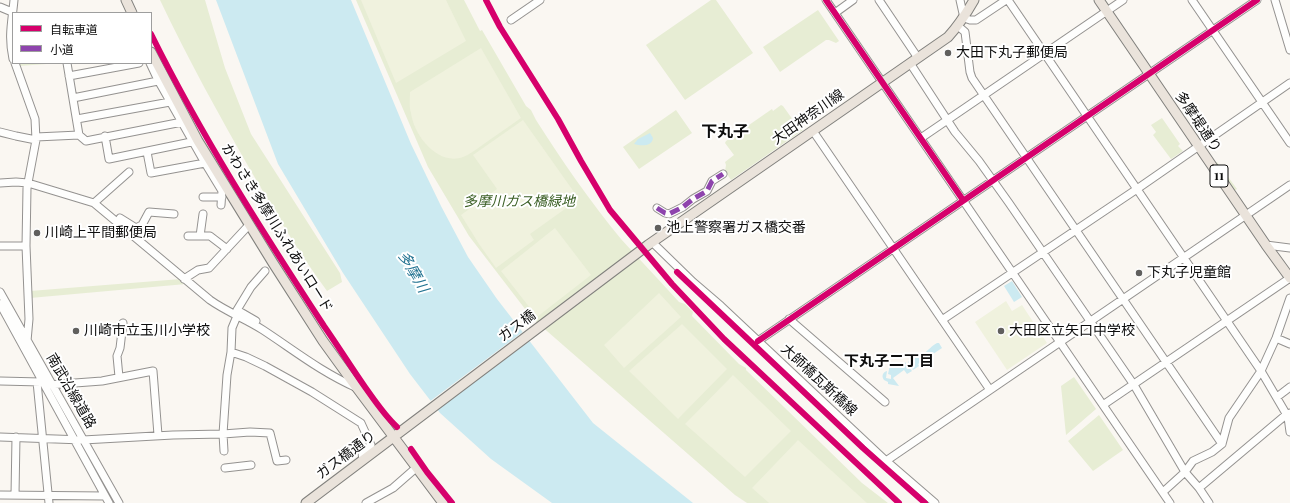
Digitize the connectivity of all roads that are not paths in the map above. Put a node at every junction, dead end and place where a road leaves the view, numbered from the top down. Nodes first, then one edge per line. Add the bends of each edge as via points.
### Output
1 (14, 0) edge
2 (126, 0) edge
3 (540, 0) edge
4 (826, 0) edge
5 (853, 0) edge
6 (879, 0) edge
7 (960, 0) edge
8 (974, 0) edge
9 (1007, 0) edge
10 (1099, 0) edge
11 (1123, 0) edge
12 (1192, 0) edge
13 (1257, 0) edge
14 (1275, 0) edge
15 (0, 7) edge
16 (13, 12) edge
17 (132, 12) edge
18 (1107, 12) junction
19 (12, 13) edge
20 (835, 13) junction
21 (964, 18) junction
22 (511, 20) dead end
23 (12, 23) edge
24 (958, 26) junction
25 (1212, 30) junction
26 (1290, 50) edge
27 (12, 53) edge
28 (152, 54) edge
29 (1044, 54) junction
30 (918, 58) junction
31 (15, 64) edge
32 (67, 64) edge
33 (134, 64) edge
34 (150, 64) edge
35 (910, 64) junction
36 (1148, 74) junction
37 (69, 76) junction
38 (158, 81) junction
39 (882, 82) junction
40 (1290, 83) edge
41 (984, 95) junction
42 (73, 98) junction
43 (170, 102) junction
44 (1262, 102) junction
45 (1086, 116) junction
46 (77, 119) junction
47 (948, 120) junction
48 (182, 122) junction
49 (813, 131) junction
50 (0, 132) edge
51 (79, 135) junction
52 (105, 136) junction
53 (36, 138) junction
54 (921, 138) junction
55 (195, 141) junction
56 (1290, 143) edge
57 (1198, 146) junction
58 (147, 152) junction
59 (1026, 157) junction
60 (205, 163) junction
61 (129, 172) dead end
62 (723, 174) dead end
63 (993, 180) junction
64 (28, 182) junction
65 (0, 183) edge
66 (1290, 185) edge
67 (1137, 189) junction
68 (223, 192) junction
69 (203, 197) dead end
70 (963, 200) junction
71 (94, 203) junction
72 (221, 205) dead end
73 (657, 208) dead end
74 (174, 214) dead end
75 (203, 214) dead end
76 (1246, 216) junction
77 (117, 221) junction
78 (249, 224) junction
79 (1076, 230) junction
80 (188, 236) dead end
81 (200, 236) junction
82 (650, 244) junction
83 (1266, 245) junction
84 (0, 246) edge
85 (26, 246) junction
86 (893, 248) junction
87 (1290, 248) edge
88 (227, 249) junction
89 (1043, 252) junction
90 (1184, 258) junction
91 (265, 271) dead end
92 (1013, 272) junction
93 (184, 279) junction
94 (1290, 279) edge
95 (0, 292) edge
96 (1290, 298) edge
97 (1124, 299) junction
98 (0, 304) edge
99 (237, 316) junction
100 (789, 319) junction
101 (942, 320) junction
102 (1090, 321) junction
103 (1226, 321) junction
104 (123, 323) dead end
105 (256, 326) junction
106 (1276, 338) junction
107 (27, 341) junction
108 (758, 341) junction
109 (1060, 342) junction
110 (1290, 344) edge
111 (231, 352) junction
112 (1167, 363) junction
113 (1261, 371) junction
114 (119, 377) junction
115 (0, 381) edge
116 (44, 384) junction
117 (1134, 384) junction
118 (1290, 386) edge
119 (357, 388) junction
120 (990, 390) junction
121 (1276, 397) junction
122 (885, 402) dead end
123 (1103, 405) junction
124 (1288, 414) edge
125 (403, 429) joint
126 (1290, 432) edge
127 (223, 434) junction
128 (158, 435) junction
129 (394, 436) junction
130 (0, 437) edge
131 (16, 437) junction
132 (42, 438) junction
133 (75, 439) junction
134 (83, 440) junction
135 (1222, 444) junction
136 (224, 451) dead end
137 (286, 460) dead end
138 (363, 460) junction
139 (886, 460) junction
140 (251, 465) dead end
141 (417, 467) junction
142 (225, 468) dead end
143 (1185, 472) junction
144 (1199, 488) junction
145 (1163, 492) junction
146 (0, 495) edge
147 (15, 495) junction
148 (49, 499) edge
149 (107, 500) edge
150 (442, 502) edge
151 (119, 503) edge
152 (306, 503) edge
153 (366, 503) edge
154 (935, 503) edge
155 (1170, 503) edge
156 (1209, 503) edge

1 - 16 street
2 - 17 main road
3 - 22 street
4 - 20 street
5 - 20 street
6 - 30 street
7 - 21 street
8 - 21 main road, 大田神奈川線
9 - 21 street via 976,20
9 - 29 street
10 - 18 main road, 多摩堤通り / 11
11 - 18 street
12 - 25 street
13 - 25 street
14 - 26 street
15 - 19 street
18 - 29 street
18 - 36 main road, 多摩堤通り / 11
20 - 39 street
21 - 24 main road, 大田神奈川線
23 - 27 street
24 - 30 main road, 大田神奈川線 via 948,37
24 - 41 street via 965,32 970,76
25 - 36 street
25 - 44 street
28 - 55 main road
29 - 41 street
29 - 45 street
30 - 35 main road, 大田神奈川線
31 - 53 street via 35,119
32 - 37 street
33 - 37 street
34 - 38 street
35 - 39 main road, 大田神奈川線
35 - 47 street
36 - 45 street
36 - 57 main road, 多摩堤通り / 11
37 - 42 street
38 - 42 street
38 - 43 street
39 - 49 main road, 大田神奈川線
39 - 54 street
40 - 44 street
41 - 47 street
41 - 59 street
42 - 46 street
43 - 46 street
43 - 48 street
44 - 56 street
44 - 57 street
45 - 59 street
45 - 67 street
46 - 51 street
47 - 54 street
47 - 63 street
48 - 52 street
48 - 55 street
49 - 82 main road, 大田神奈川線
49 - 86 street
50 - 53 street
51 - 52 street via 86,141
51 - 53 street
52 - 58 street via 109,159
53 - 64 street
54 - 70 street
55 - 58 street
55 - 60 street
55 - 68 main road
57 - 67 street
57 - 76 main road, 多摩堤通り / 11
58 - 60 street via 150,173
59 - 63 street
59 - 79 street
60 - 68 street
61 - 71 street
62 - 73 street via 712,181 707,191 684,207 669,214
63 - 70 street
63 - 89 street
64 - 65 street
64 - 71 street
64 - 85 street
66 - 76 street
67 - 79 street
67 - 90 street
68 - 69 street
68 - 72 street
68 - 78 main road
70 - 86 street
70 - 92 street
71 - 77 street
74 - 77 street via 149,212 142,225 136,228 120,218
75 - 81 street
76 - 83 main road, 多摩堤通り / 11
76 - 90 street
77 - 93 street
78 - 88 street
78 - 119 main road
79 - 89 street
79 - 97 street
80 - 81 street
81 - 88 street via 210,236
82 - 108 street, 大師橋瓦斯橋線
82 - 125 main road, ガス橋
83 - 87 street
83 - 94 main road, 多摩堤通り / 11
84 - 85 street
85 - 107 street via 29,318
86 - 100 street
86 - 101 street
88 - 93 street via 209,268 198,270
89 - 92 street
89 - 102 street
90 - 97 street
90 - 103 street
91 - 105 street via 251,287 237,310 257,322
92 - 101 street
92 - 109 street
93 - 99 street via 210,300
94 - 103 street
95 - 107 street, 南武沿線道路
96 - 106 street
97 - 102 street
97 - 112 street
98 - 116 street, 南武沿線道路
99 - 105 street
99 - 111 street via 232,328
100 - 108 street
100 - 122 street
101 - 120 street
102 - 109 street
102 - 117 street
103 - 112 street
103 - 113 street
104 - 114 street via 117,356
105 - 119 street via 335,378
106 - 110 street
106 - 113 street
107 - 116 street, 南武沿線道路
108 - 139 street, 大師橋瓦斯橋線
109 - 120 street
109 - 123 street
111 - 127 street
111 - 138 street via 265,366 361,423 371,445 362,453
112 - 117 street
112 - 135 street
113 - 121 street
113 - 135 street via 1229,418
114 - 116 street via 102,381
114 - 128 street via 153,371
115 - 116 street
116 - 132 street
116 - 133 street, 南武沿線道路
116 - 134 street, 南武沿線道路
117 - 123 street
117 - 143 street
118 - 121 street
119 - 129 main road
120 - 139 street
121 - 124 street
123 - 145 street
124 - 126 street
124 - 144 street
125 - 129 main road, ガス橋通り
127 - 128 street
127 - 136 street
127 - 137 street via 270,432 277,461
128 - 134 street
129 - 138 main road, ガス橋通り
129 - 141 main road
130 - 131 street
131 - 132 street
131 - 147 street
132 - 133 street
132 - 148 street
133 - 134 street
133 - 149 street, 南武沿線道路
134 - 151 street, 南武沿線道路
135 - 143 street via 1193,461
138 - 152 main road, ガス橋通り
139 - 154 street, 大師橋瓦斯橋線
140 - 142 street
141 - 150 main road
141 - 153 street via 393,488
143 - 144 street
143 - 145 street
144 - 156 street
145 - 155 street
146 - 147 street
147 - 148 street
148 - 149 street

